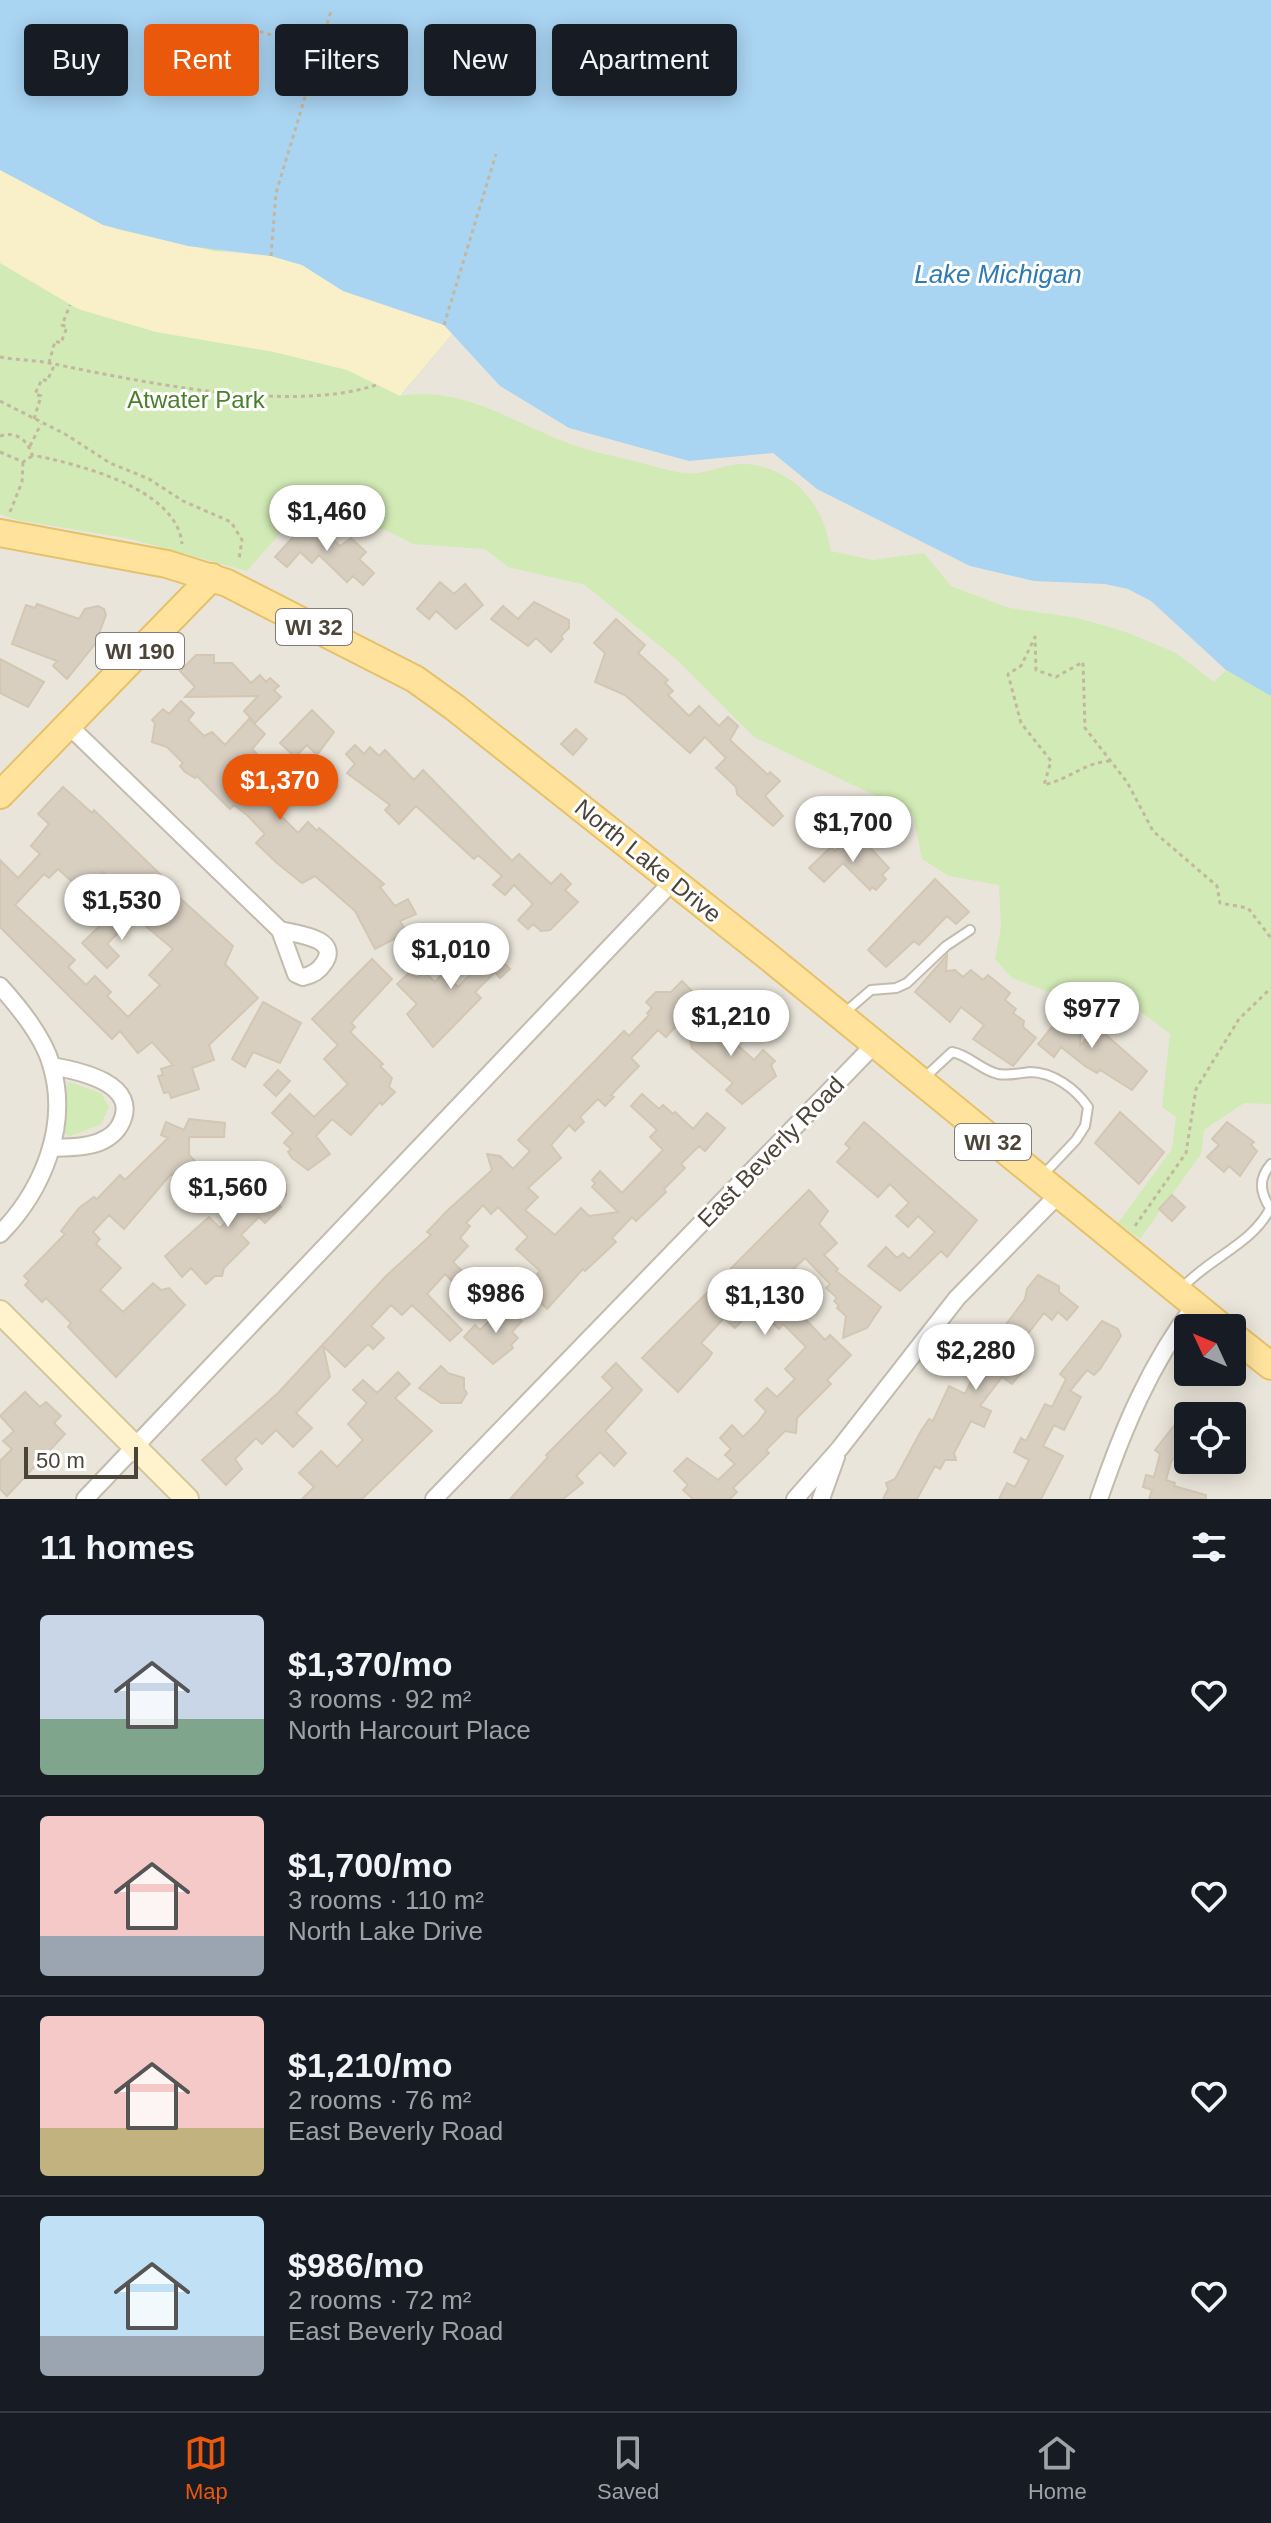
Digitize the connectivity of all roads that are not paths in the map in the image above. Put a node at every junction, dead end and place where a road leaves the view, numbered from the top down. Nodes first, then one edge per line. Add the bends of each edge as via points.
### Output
1 (5, 523) edge
2 (212, 577) junction
3 (67, 724) junction
4 (0, 795) edge
5 (673, 881) junction
6 (280, 930) dead end
7 (970, 930) dead end
8 (0, 986) edge
9 (839, 1017) junction
10 (873, 1046) junction
11 (52, 1066) junction
12 (920, 1083) junction
13 (51, 1148) junction
14 (1271, 1164) edge
15 (1049, 1187) junction
16 (1271, 1208) edge
17 (0, 1234) edge
18 (1187, 1298) junction
19 (0, 1312) edge
20 (1206, 1314) edge
21 (1246, 1346) edge
22 (1271, 1366) edge
23 (135, 1447) junction
24 (840, 1448) junction
25 (85, 1499) edge
26 (187, 1499) edge
27 (434, 1499) edge
28 (795, 1499) edge
29 (821, 1499) edge
30 (1099, 1499) edge

1 - 2 main road, North Lake Drive / WI 32
2 - 3 main road, WI 190
2 - 5 main road, North Lake Drive / WI 32 via 415,679
3 - 4 main road, WI 190
3 - 6 street
5 - 9 main road, North Lake Drive / WI 32
5 - 23 street
7 - 9 lane via 907,983 871,990
8 - 11 street
9 - 10 main road, North Lake Drive / WI 32
10 - 12 main road, North Lake Drive / WI 32
10 - 27 street, East Beverly Road
11 - 13 street via 56,1108
11 - 13 street via 84,1073 114,1088 124,1102 124,1115 106,1139 88,1146
12 - 15 main road, North Lake Drive / WI 32
12 - 15 lane via 952,1052 996,1073 1051,1076 1079,1093 1088,1107 1085,1126
13 - 17 street via 32,1196
14 - 16 lane via 1261,1183
15 - 18 main road, North Lake Drive / WI 32
15 - 24 street
16 - 18 lane via 1257,1231 1203,1266
18 - 20 main road, North Lake Drive / WI 32
18 - 30 street via 1126,1420
19 - 23 street
21 - 22 main road
23 - 25 street
23 - 26 street
24 - 28 street
24 - 29 street

